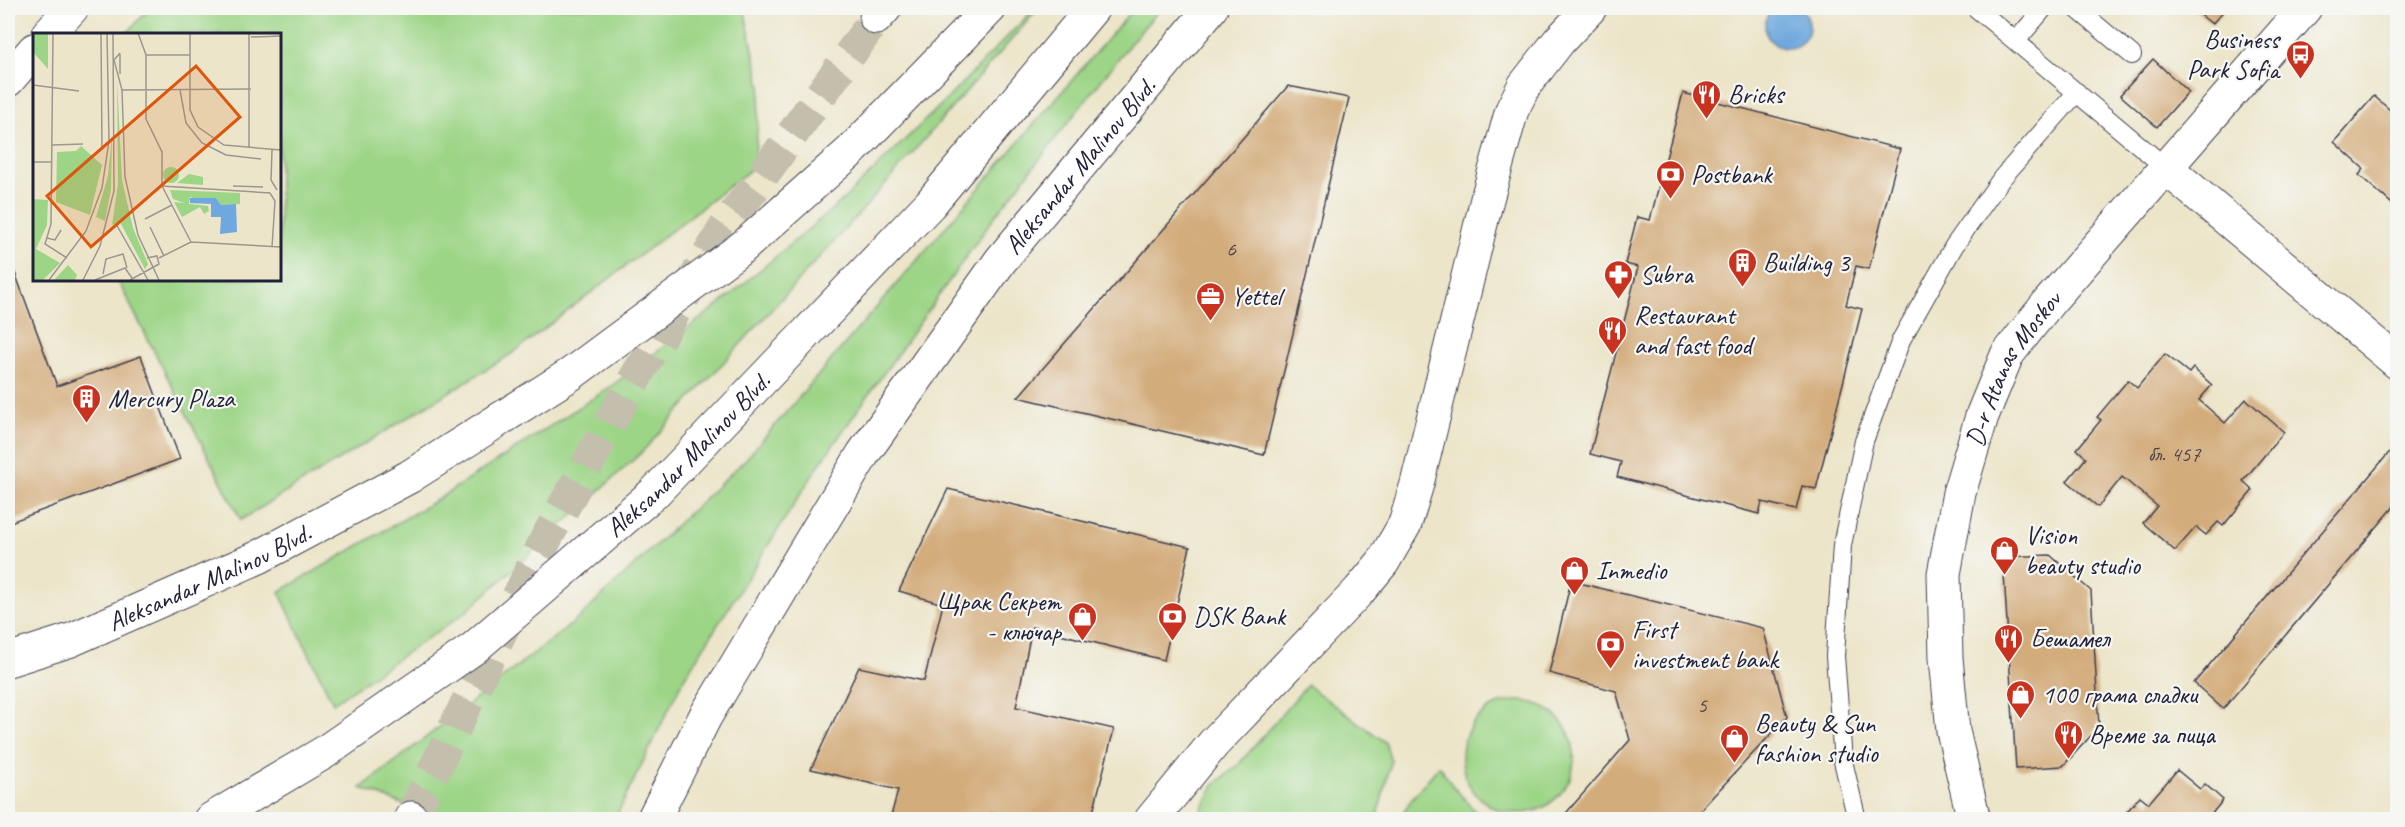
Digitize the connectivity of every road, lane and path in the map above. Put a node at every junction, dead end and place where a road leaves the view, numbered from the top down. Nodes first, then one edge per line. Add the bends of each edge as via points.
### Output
1 (72, 8) edge
2 (990, 8) edge
3 (1093, 8) edge
4 (1211, 8) edge
5 (1590, 8) edge
6 (1976, 8) edge
7 (2044, 8) edge
8 (2076, 8) edge
9 (2305, 8) edge
10 (49, 33) edge
11 (2016, 41) junction
12 (33, 51) edge
13 (2132, 55) dead end
14 (8, 80) edge
15 (2077, 92) junction
16 (2165, 167) junction
17 (2397, 363) edge
18 (8, 660) edge
19 (210, 819) edge
20 (653, 819) edge
21 (1151, 819) edge
22 (1857, 819) edge
23 (1974, 819) edge

1 - 10 street
2 - 18 street, Aleksandar Malinov Blvd. via 851,151 753,238 571,374 409,477 259,557 71,640
3 - 19 street, Aleksandar Malinov Blvd. via 930,204 654,493 474,648 325,752
4 - 20 street, Aleksandar Malinov Blvd. via 1001,260 863,454 705,717
5 - 21 street via 1524,86 1512,110 1405,524 1383,562 1359,591 1214,743
6 - 11 lane
7 - 11 lane
8 - 13 lane
9 - 16 street, D-r Atanas Moskov
11 - 15 lane
12 - 14 street
15 - 16 lane
15 - 22 lane via 2002,178 1954,246 1901,340 1864,441 1842,545 1835,656 1844,761
16 - 17 street
16 - 23 street, D-r Atanas Moskov via 2007,355 1965,471 1944,574 1946,658 1953,731

